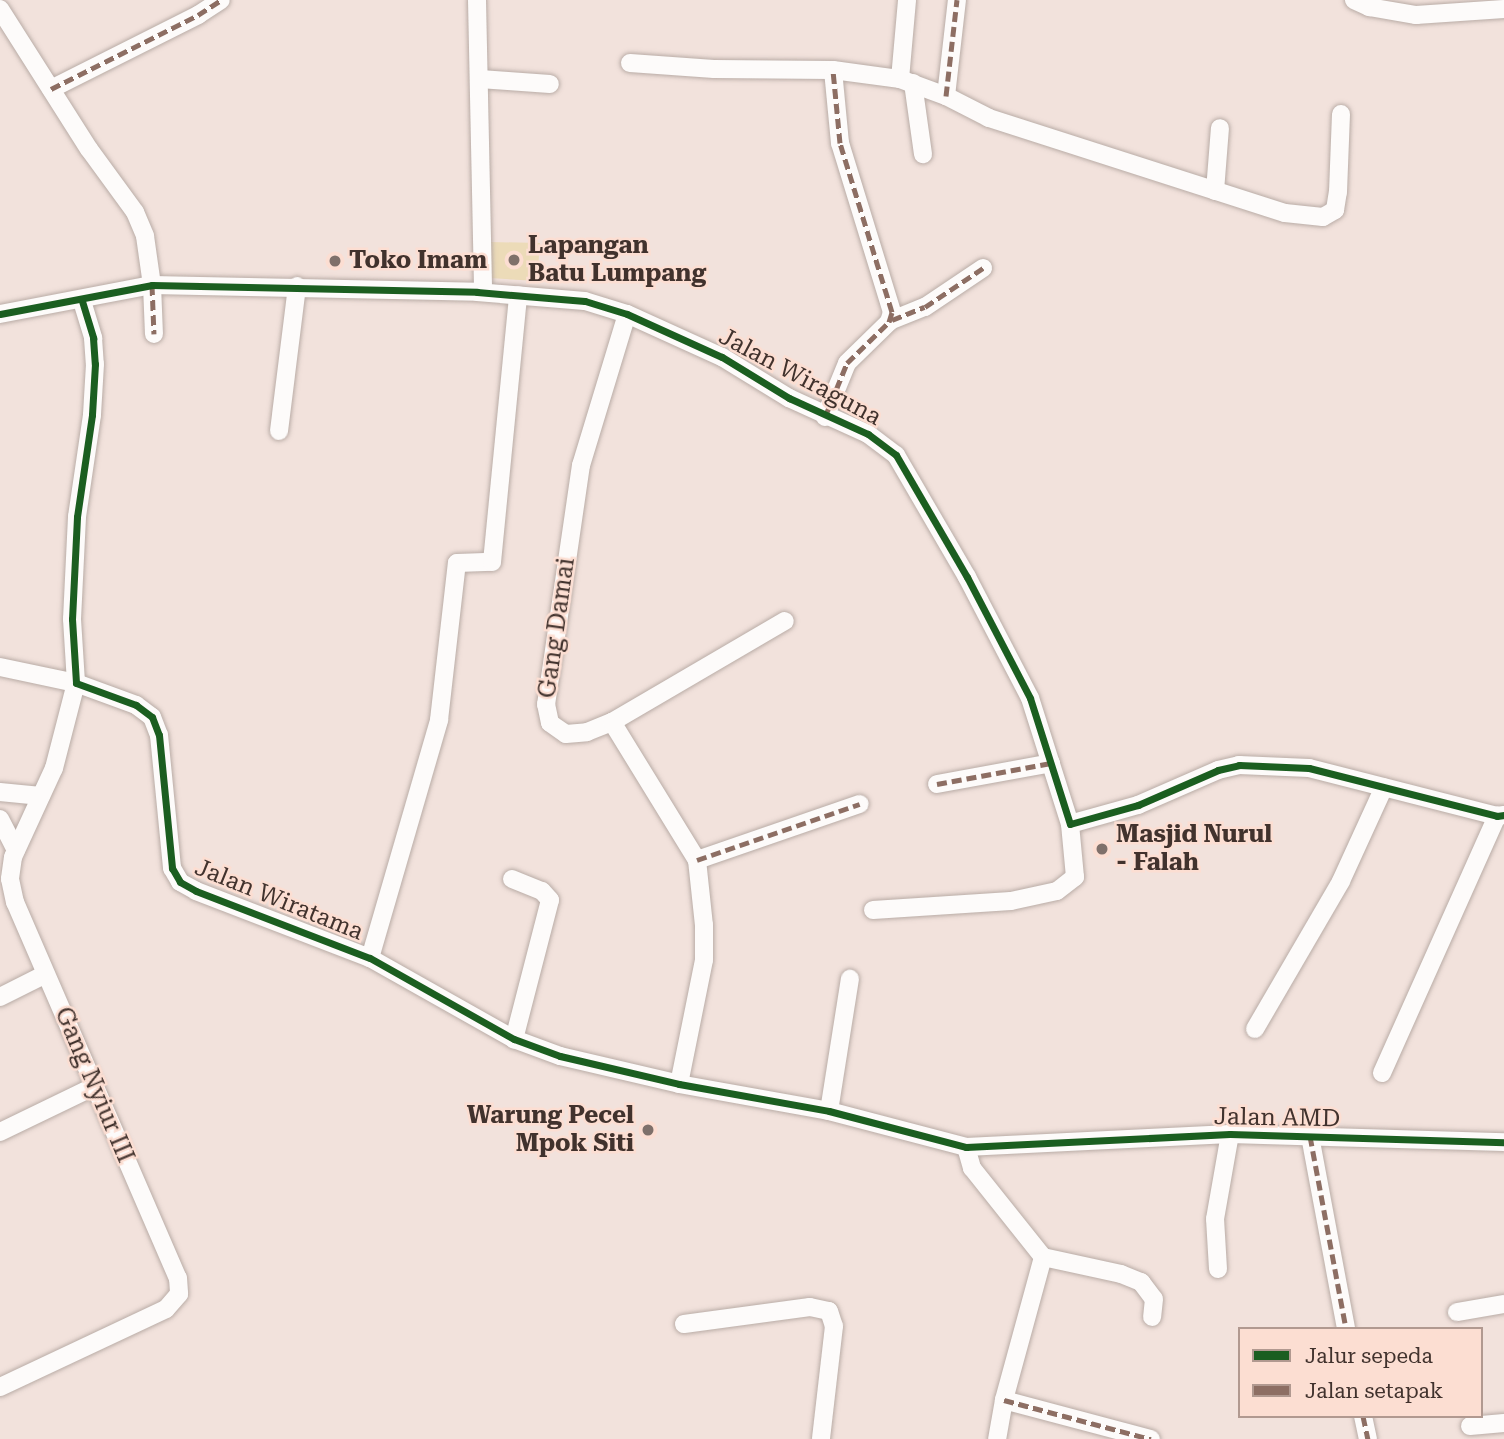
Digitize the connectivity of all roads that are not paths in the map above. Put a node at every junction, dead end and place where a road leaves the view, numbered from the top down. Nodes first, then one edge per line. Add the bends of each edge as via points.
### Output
1 (221, 0) edge
2 (477, 0) edge
3 (908, 0) edge
4 (957, 0) edge
5 (1354, 0) edge
6 (0, 9) edge
7 (1504, 9) edge
8 (630, 63) dead end
9 (833, 70) junction
10 (480, 79) junction
11 (906, 81) junction
12 (550, 84) dead end
13 (51, 89) junction
14 (946, 96) junction
15 (1341, 114) dead end
16 (1220, 128) dead end
17 (923, 154) dead end
18 (1216, 191) junction
19 (983, 268) dead end
20 (152, 285) junction
21 (297, 286) junction
22 (483, 292) junction
23 (519, 295) junction
24 (82, 300) junction
25 (0, 314) edge
26 (627, 314) junction
27 (892, 320) junction
28 (154, 334) dead end
29 (825, 417) junction
30 (279, 431) dead end
31 (785, 621) dead end
32 (0, 667) edge
33 (76, 684) junction
34 (612, 722) junction
35 (1051, 762) junction
36 (937, 784) dead end
37 (1384, 787) junction
38 (0, 792) edge
39 (41, 796) junction
40 (860, 804) dead end
41 (1500, 816) edge
42 (0, 819) edge
43 (1070, 824) junction
44 (697, 860) junction
45 (9, 862) edge
46 (512, 879) dead end
47 (873, 910) dead end
48 (370, 958) junction
49 (46, 974) junction
50 (850, 979) dead end
51 (0, 997) edge
52 (1255, 1029) dead end
53 (514, 1039) junction
54 (1382, 1073) dead end
55 (679, 1084) junction
56 (95, 1086) junction
57 (829, 1111) junction
58 (0, 1132) edge
59 (1230, 1134) junction
60 (1310, 1136) junction
61 (1504, 1142) edge
62 (966, 1147) junction
63 (1043, 1257) junction
64 (1218, 1269) dead end
65 (1504, 1304) edge
66 (1457, 1312) dead end
67 (1152, 1317) dead end
68 (684, 1324) dead end
69 (1346, 1327) edge
70 (0, 1387) edge
71 (1004, 1400) junction
72 (1363, 1418) edge
73 (1504, 1423) edge
74 (1470, 1426) dead end
75 (821, 1439) edge
76 (997, 1439) edge
77 (1151, 1439) edge
78 (1368, 1439) edge

1 - 13 street
2 - 10 street
3 - 11 street
4 - 14 street
5 - 7 street via 1416,15
6 - 13 street
8 - 9 street
9 - 11 street
9 - 27 street via 840,143 892,306
10 - 12 street
10 - 22 street
11 - 14 street
11 - 17 street
13 - 20 street via 135,212 145,236
14 - 18 street via 989,118
15 - 18 street via 1338,192 1330,215 1285,213
16 - 18 street
19 - 27 street via 925,307
20 - 21 street, Jalan Wiraguna
20 - 24 street, Jalan Wiraguna
20 - 28 street
21 - 22 street, Jalan Wiraguna
21 - 30 street
22 - 23 street, Jalan Wiraguna
23 - 26 street, Jalan Wiraguna via 585,301
23 - 48 street via 492,562 458,562 439,720
24 - 25 street, Jalan Wiraguna
24 - 33 street via 95,363 78,517 72,619
26 - 29 street, Jalan Wiraguna via 722,357
26 - 34 street, Gang Damai via 581,465 546,704 550,723 566,734
27 - 29 street via 847,363
29 - 35 street, Jalan Wiraguna via 868,434 896,455 1030,698
31 - 34 street, Gang Damai
32 - 33 street
33 - 39 street via 54,768
33 - 48 street, Jalan Wiratama via 136,705 152,717 159,735 172,868 180,882
34 - 44 street
35 - 36 street
35 - 43 street, Jalan Wiraguna
37 - 41 street
37 - 43 street via 1309,768 1238,765 1138,804
37 - 52 street via 1341,881
38 - 39 street
39 - 45 street
40 - 44 street
41 - 54 street
42 - 45 street
43 - 47 street, Jalan Wiraguna via 1075,877 1057,891 1012,901
44 - 55 street via 704,960
45 - 49 street, Gang Nyiur III via 15,902
46 - 53 street via 542,891 550,900
48 - 53 street, Jalan Wiratama
49 - 51 street
49 - 56 street, Gang Nyiur III
50 - 57 street
53 - 55 street, Jalan Wiratama via 600,1067
55 - 57 street, Jalan Wiratama
56 - 58 street
56 - 70 street, Gang Nyiur III via 178,1279 179,1294 166,1309
57 - 62 street, Jalan Wiratama
59 - 60 street, Jalan AMD
59 - 62 street, Jalan AMD
59 - 64 street via 1215,1219
60 - 61 street, Jalan AMD
60 - 69 street
62 - 63 street via 972,1168
63 - 67 street via 1141,1282 1154,1299
63 - 71 street
65 - 66 street
68 - 75 street via 810,1307 829,1311 834,1326
71 - 76 street
71 - 77 street
72 - 78 street
73 - 74 street

